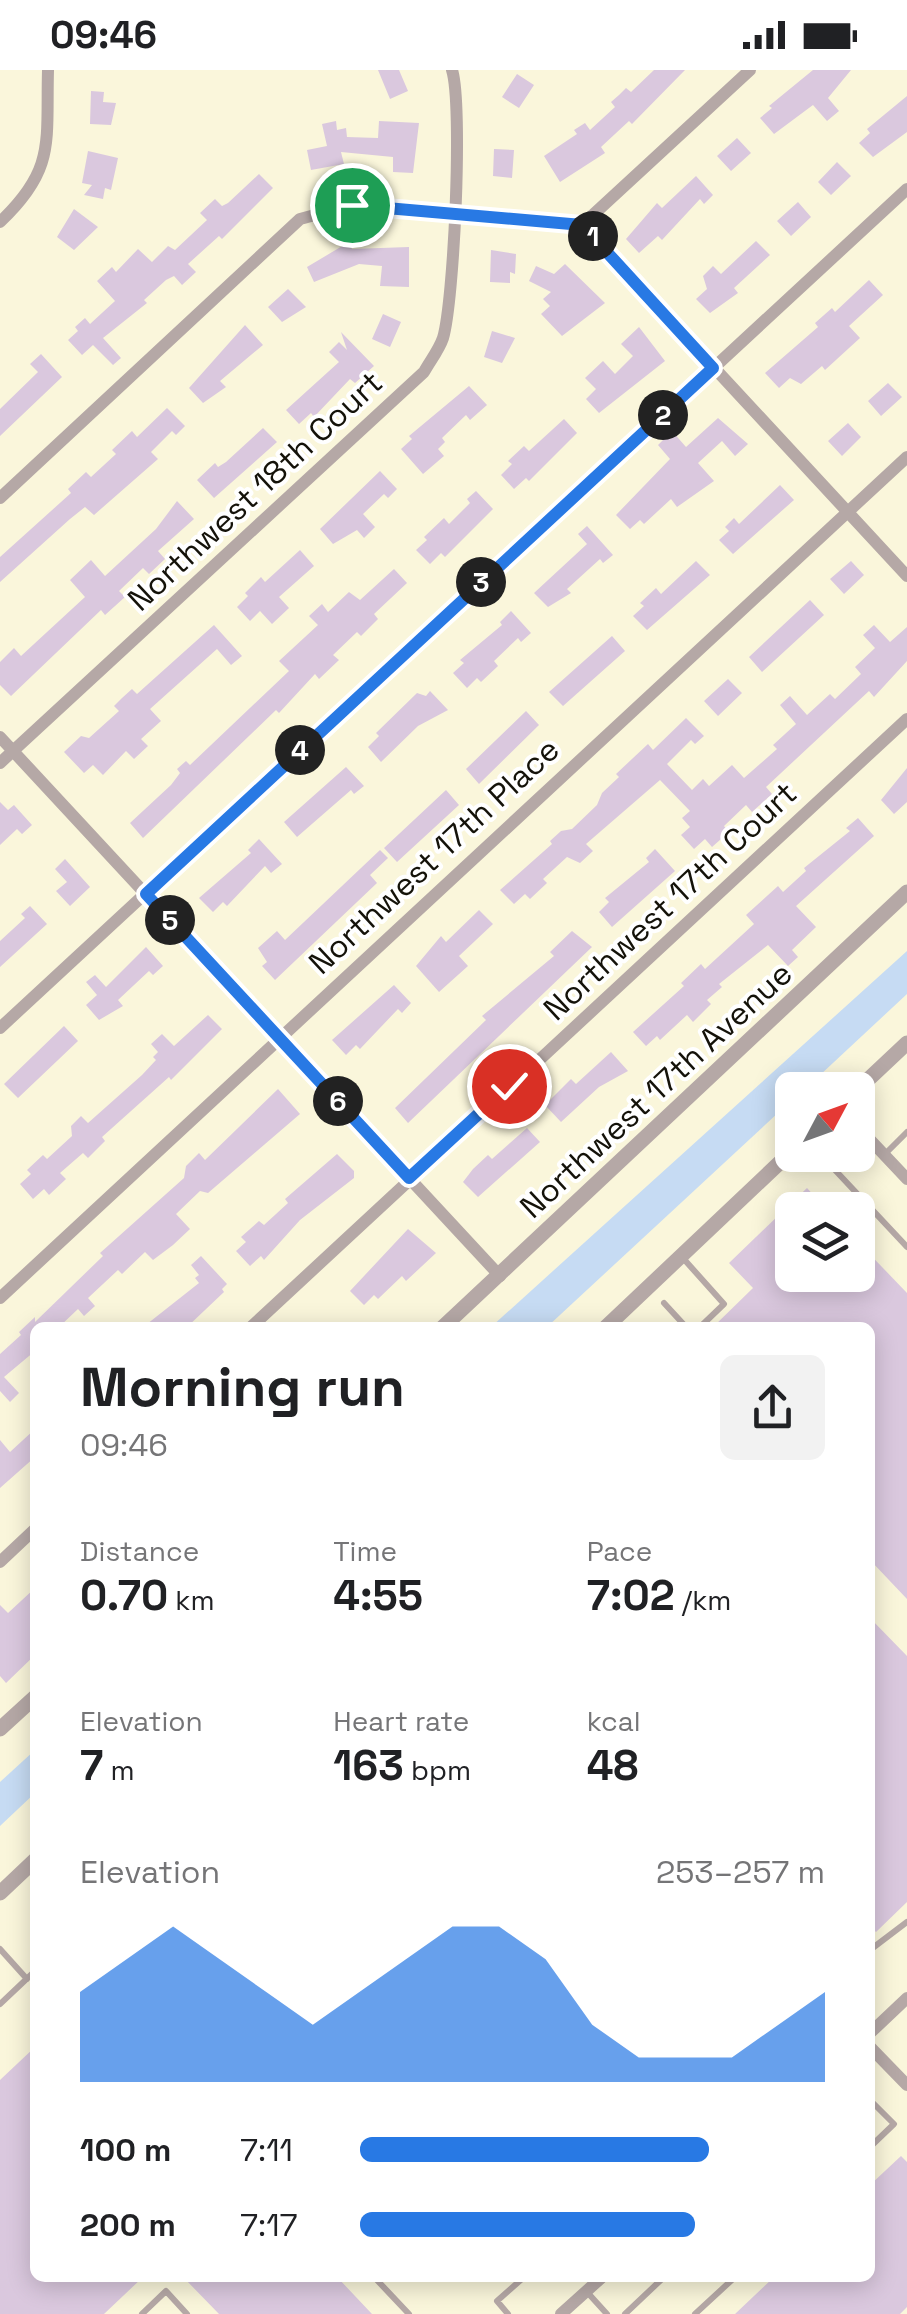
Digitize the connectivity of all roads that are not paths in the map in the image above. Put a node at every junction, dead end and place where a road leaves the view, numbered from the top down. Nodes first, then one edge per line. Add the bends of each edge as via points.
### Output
1 (48, 70) edge
2 (750, 70) edge
3 (455, 72) edge
4 (907, 189) edge
5 (454, 210) junction
6 (0, 222) edge
7 (582, 225) junction
8 (713, 368) junction
9 (907, 457) edge
10 (0, 498) edge
11 (848, 512) junction
12 (907, 576) edge
13 (907, 719) edge
14 (0, 737) edge
15 (13, 751) junction
16 (0, 763) edge
17 (907, 892) edge
18 (146, 894) junction
19 (0, 1028) edge
20 (278, 1037) junction
21 (907, 1043) edge
22 (875, 1073) edge
23 (907, 1132) edge
24 (875, 1145) edge
25 (884, 1155) junction
26 (775, 1167) edge
27 (837, 1172) edge
28 (409, 1178) junction
29 (907, 1179) edge
30 (907, 1248) edge
31 (681, 1256) junction
32 (500, 1276) junction
33 (0, 1298) edge
34 (664, 1303) dead end
35 (256, 1322) edge
36 (449, 1322) edge
37 (611, 1322) edge
38 (681, 1322) edge
39 (705, 1322) edge
40 (30, 1534) edge
41 (0, 1562) edge
42 (30, 1702) edge
43 (0, 1729) edge
44 (30, 1865) edge
45 (0, 1892) edge
46 (907, 1922) edge
47 (875, 1946) edge
48 (0, 1949) edge
49 (30, 1975) edge
50 (26, 1979) junction
51 (907, 1998) edge
52 (0, 2004) edge
53 (875, 2028) edge
54 (875, 2052) edge
55 (907, 2085) edge
56 (875, 2105) edge
57 (875, 2142) edge
58 (379, 2282) edge
59 (519, 2282) edge
60 (596, 2282) edge
61 (659, 2282) edge
62 (730, 2282) edge
63 (586, 2291) junction
64 (142, 2314) edge
65 (187, 2314) edge
66 (409, 2314) edge
67 (508, 2314) edge
68 (561, 2314) edge
69 (607, 2314) edge
70 (625, 2314) edge
71 (696, 2314) edge

1 - 6 street via 46,148 38,180
2 - 7 street
3 - 5 street, Northwest 18th Court
4 - 8 street
5 - 7 street
5 - 10 street via 352,205 300,219
5 - 15 street, Northwest 18th Court via 448,312 442,341 424,372
7 - 8 street
8 - 11 street
8 - 18 street
9 - 11 street, Northwest 17th Place
11 - 12 street
11 - 20 street, Northwest 17th Place
13 - 28 street, Northwest 17th Court
14 - 15 street
15 - 16 street, Northwest 18th Court
15 - 18 street
17 - 32 street, Northwest 17th Avenue
18 - 19 street
18 - 20 street
20 - 28 street
20 - 33 street, Northwest 17th Place
21 - 22 street
23 - 25 lane
24 - 25 street
25 - 29 street
26 - 31 street
27 - 30 lane
28 - 32 street
28 - 35 street, Northwest 17th Court
31 - 37 street
31 - 39 lane via 724,1304
32 - 36 street, Northwest 17th Avenue
34 - 38 lane
40 - 41 street
42 - 43 street
44 - 45 street
46 - 47 lane
48 - 50 lane
49 - 50 lane
50 - 52 lane
51 - 53 street
54 - 55 street
56 - 57 lane via 894,2124
58 - 66 lane
59 - 67 lane via 497,2302
60 - 63 street
61 - 70 lane
62 - 71 lane
63 - 68 street
63 - 69 lane
64 - 65 lane via 166,2291

